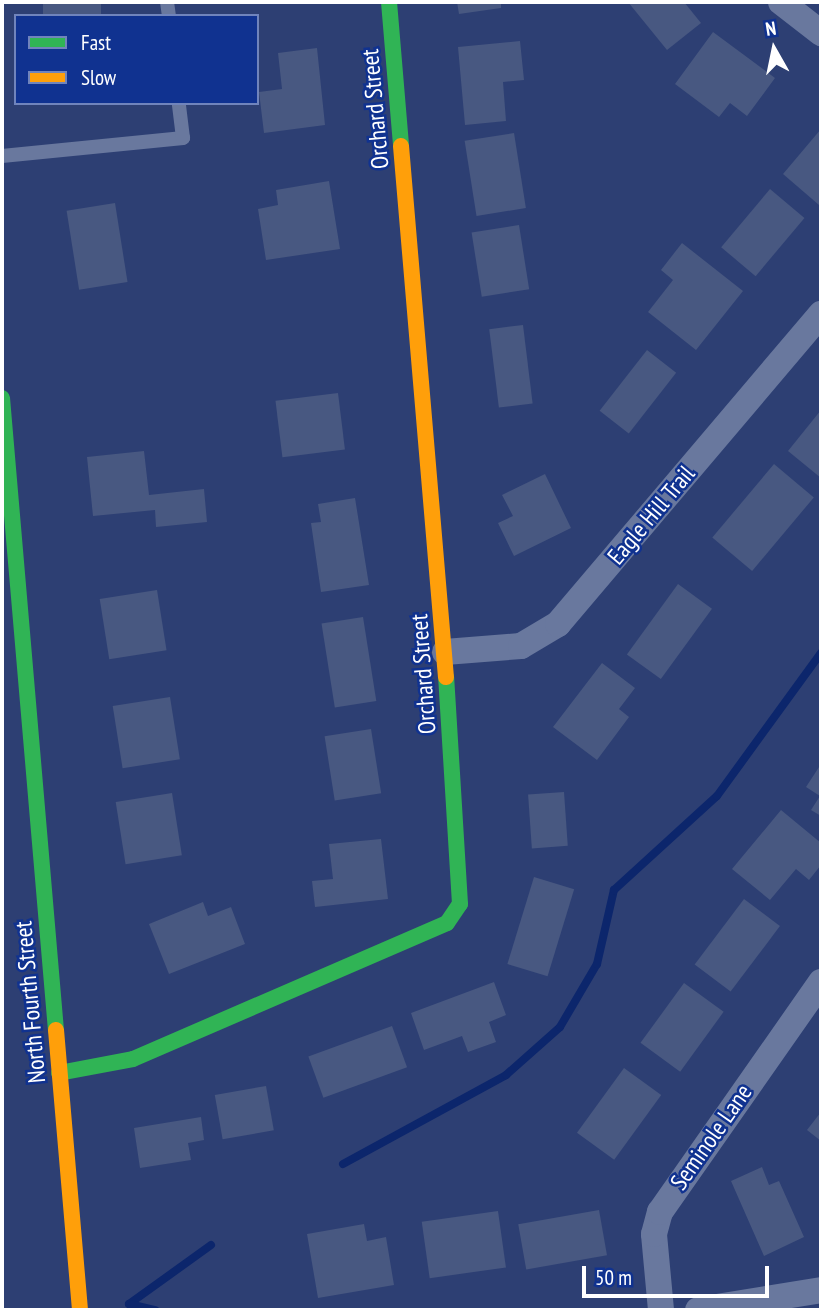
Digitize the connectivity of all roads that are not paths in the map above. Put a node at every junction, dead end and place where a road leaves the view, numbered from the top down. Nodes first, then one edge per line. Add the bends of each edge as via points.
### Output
1 (389, 2) edge
2 (781, 2) edge
3 (821, 33) edge
4 (179, 105) edge
5 (2, 156) edge
6 (821, 314) edge
7 (2, 398) edge
8 (444, 652) junction
9 (821, 982) edge
10 (59, 1073) junction
11 (821, 1290) edge
12 (80, 1310) edge
13 (661, 1310) edge
14 (698, 1310) edge

1 - 8 street, Orchard Street
2 - 3 street
4 - 5 lane via 183,138
6 - 8 street, Eagle Hill Trail via 558,624 521,646
7 - 10 street, North Fourth Street
8 - 10 street, Orchard Street via 462,892 451,919 425,936 133,1059
9 - 13 street, Seminole Lane via 660,1212 654,1234
10 - 12 street, North Fourth Street
11 - 14 street

